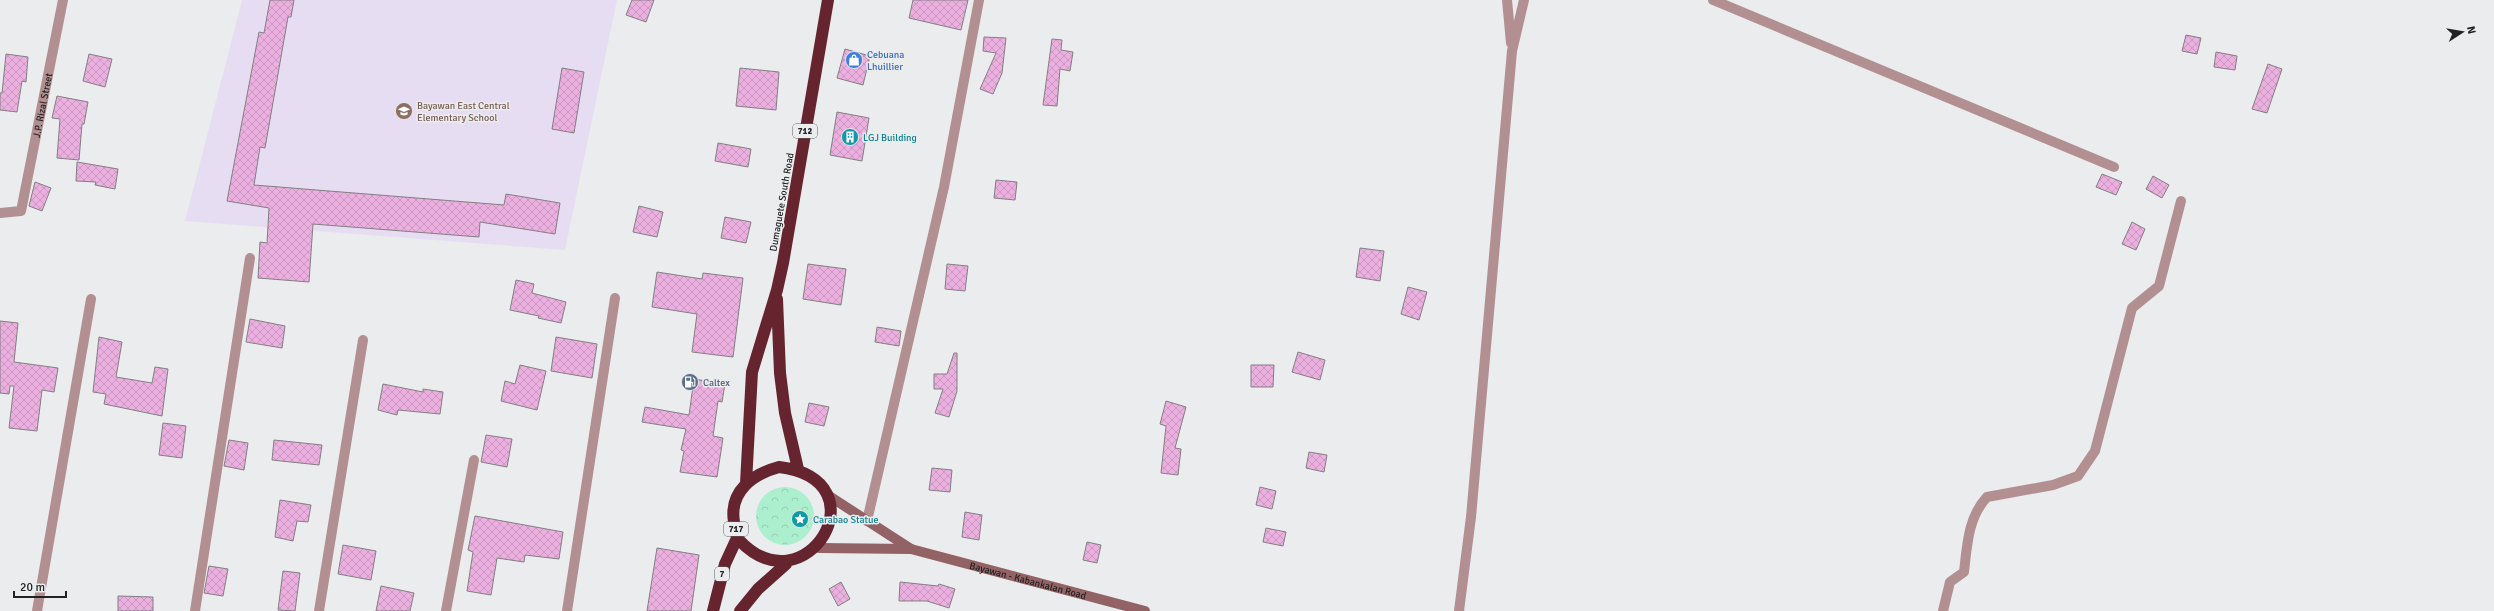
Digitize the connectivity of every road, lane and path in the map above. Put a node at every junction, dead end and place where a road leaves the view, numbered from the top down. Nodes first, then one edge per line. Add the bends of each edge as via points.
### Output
1 (63, 0) edge
2 (828, 0) edge
3 (979, 0) edge
4 (1507, 0) edge
5 (1524, 0) edge
6 (1713, 0) edge
7 (1512, 51) junction
8 (2114, 167) dead end
9 (2181, 201) dead end
10 (0, 213) edge
11 (250, 258) dead end
12 (777, 290) junction
13 (615, 298) dead end
14 (91, 299) dead end
15 (363, 340) dead end
16 (474, 460) dead end
17 (798, 469) junction
18 (746, 483) junction
19 (826, 494) junction
20 (867, 521) junction
21 (737, 538) junction
22 (819, 548) junction
23 (911, 549) junction
24 (786, 564) junction
25 (37, 611) edge
26 (195, 611) edge
27 (319, 611) edge
28 (446, 611) edge
29 (567, 611) edge
30 (713, 611) edge
31 (740, 611) edge
32 (1145, 611) edge
33 (1459, 611) edge
34 (1943, 611) edge

1 - 10 street, J.P. Rizal Street via 21,210
2 - 12 highway, Dumaguete South Road / 712
3 - 20 street via 944,187
4 - 7 street
5 - 7 street
6 - 8 street
7 - 33 street via 1471,517
9 - 34 street via 2159,286 2132,308 2094,451 2078,476 2053,485 1987,497 1979,506 1970,528 1964,572 1950,582
11 - 26 street
12 - 17 highway, Dumaguete South Road / 712 via 780,373 785,413
12 - 18 highway, Dumaguete South Road / 712 via 752,372
13 - 29 street
14 - 25 street
15 - 27 street
16 - 28 street
17 - 18 highway, 717 via 779,467 767,470
17 - 19 highway, 717 via 814,479
18 - 21 highway, 717 via 736,500 734,519
19 - 20 main road, Bayawan - Kabankalan Road / 717
19 - 22 highway, 717 via 831,512 829,531
20 - 23 main road, Bayawan - Kabankalan Road / 717
21 - 24 highway, 717 via 750,552 767,562
21 - 30 highway, 7 via 725,564
22 - 23 main road, Bayawan - Kabankalan Road / 717
22 - 24 highway, 717 via 804,560
23 - 32 main road, Bayawan - Kabankalan Road / 717
24 - 31 highway via 758,589

